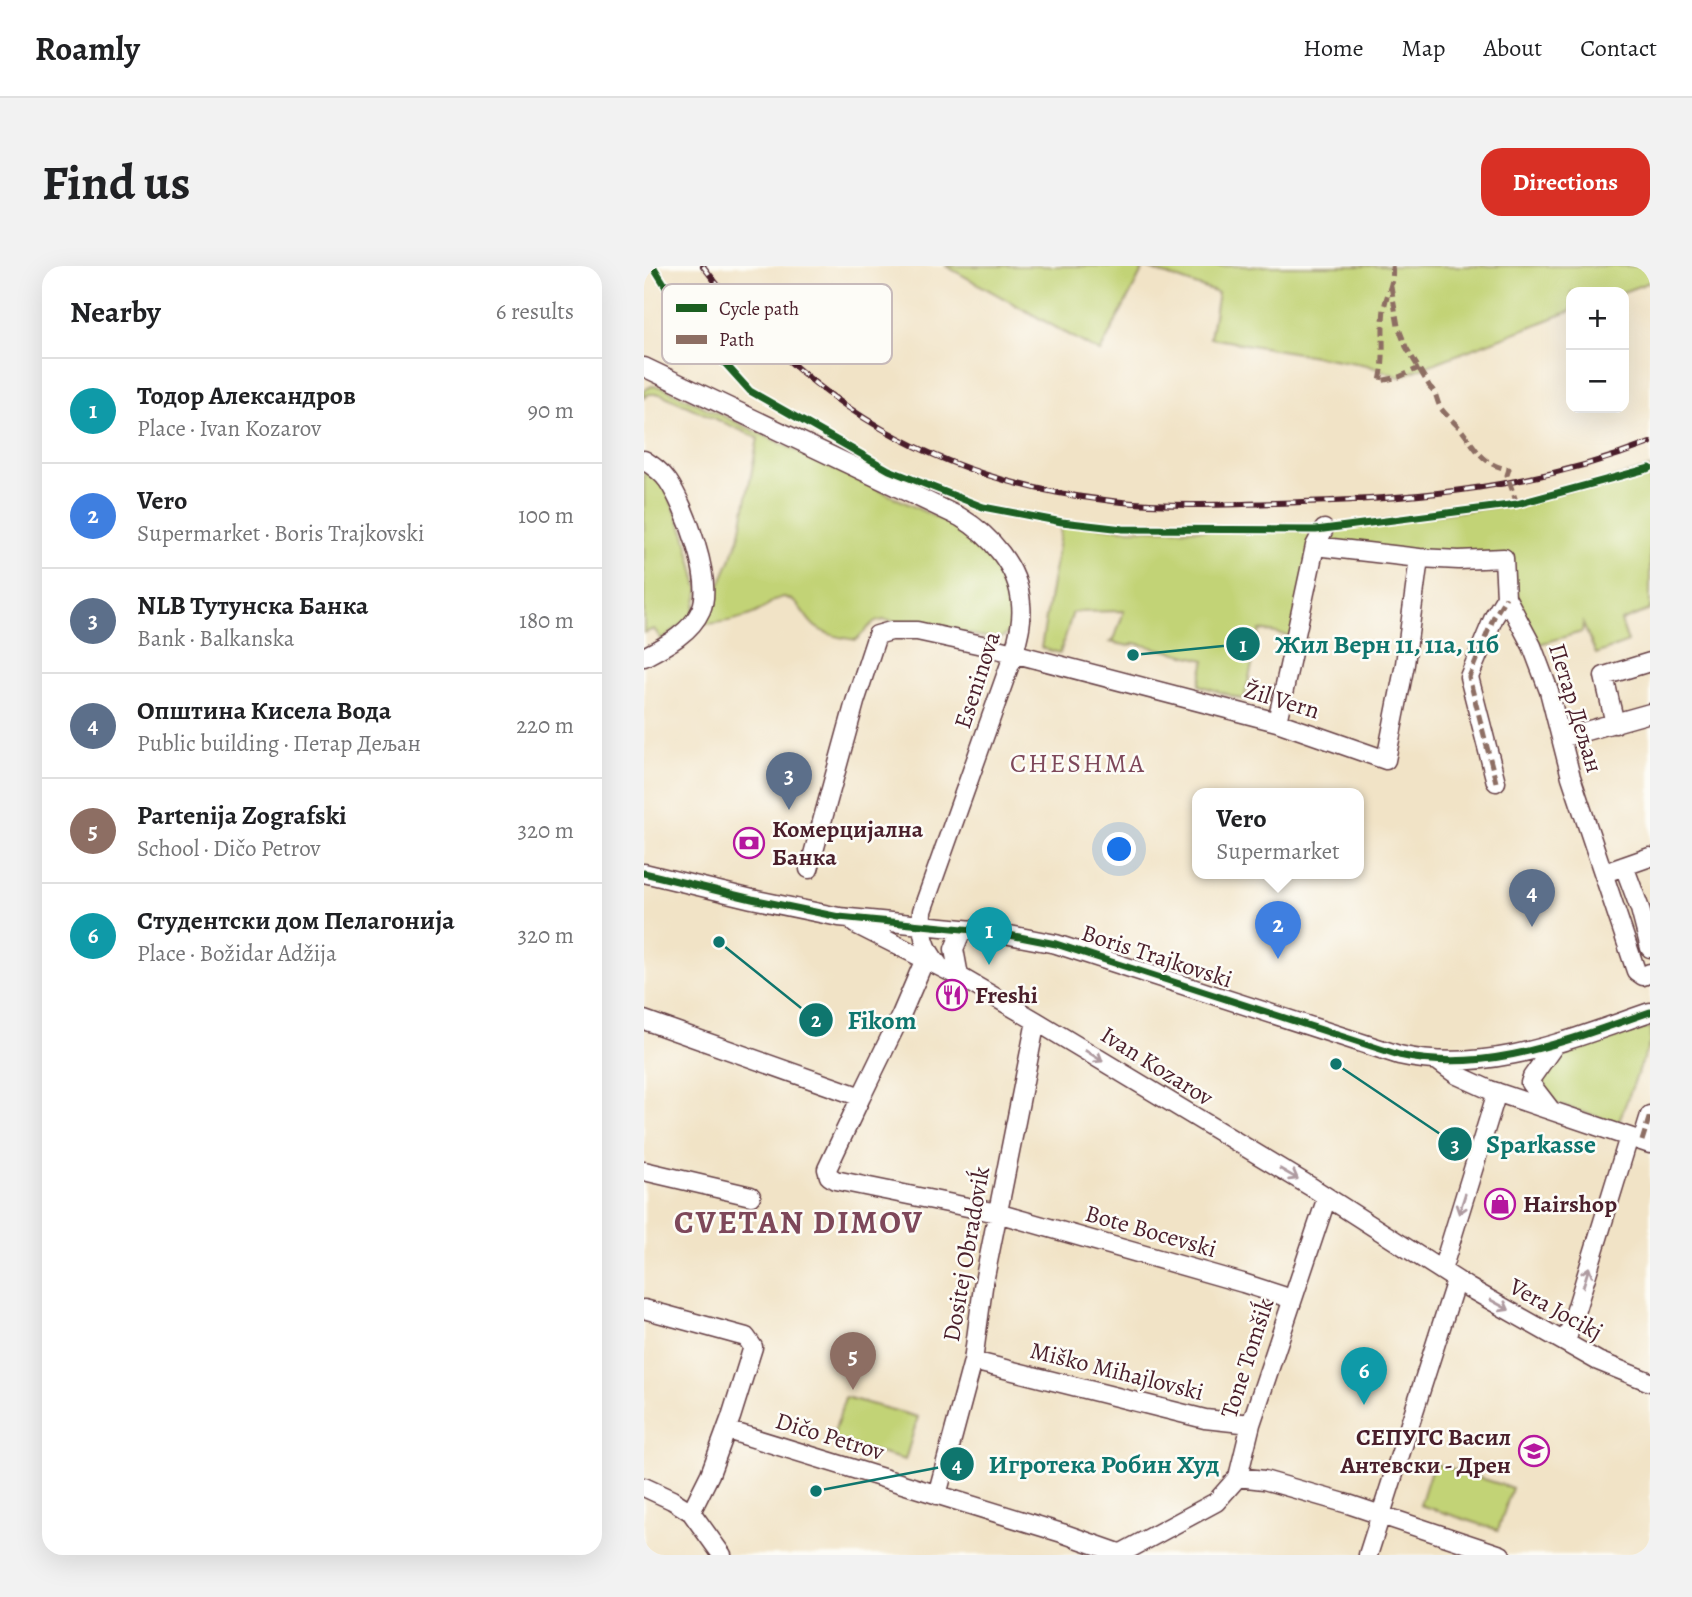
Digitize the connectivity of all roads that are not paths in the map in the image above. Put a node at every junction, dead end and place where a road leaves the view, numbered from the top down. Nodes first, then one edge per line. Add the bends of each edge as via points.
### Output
1 (644, 367) edge
2 (644, 460) edge
3 (1324, 529) dead end
4 (1315, 546) junction
5 (1419, 558) junction
6 (1506, 597) junction
7 (1014, 653) junction
8 (644, 657) edge
9 (1650, 662) edge
10 (1650, 713) edge
11 (1277, 722) junction
12 (1615, 724) junction
13 (1562, 738) junction
14 (1496, 782) dead end
15 (1650, 857) edge
16 (1624, 866) junction
17 (809, 869) dead end
18 (644, 873) edge
19 (1603, 873) junction
20 (839, 917) junction
21 (921, 926) junction
22 (962, 930) junction
23 (1650, 948) edge
24 (933, 963) junction
25 (1650, 973) edge
26 (959, 976) junction
27 (1650, 1012) edge
28 (644, 1020) edge
29 (1036, 1021) junction
30 (1554, 1046) junction
31 (1439, 1062) junction
32 (1497, 1092) junction
33 (861, 1097) junction
34 (1552, 1111) junction
35 (1650, 1115) edge
36 (1640, 1141) edge
37 (644, 1171) edge
38 (751, 1196) dead end
39 (1327, 1197) junction
40 (997, 1213) junction
41 (1449, 1275) junction
42 (1292, 1299) junction
43 (644, 1309) edge
44 (1566, 1342) junction
45 (973, 1361) junction
46 (1650, 1382) edge
47 (1251, 1424) junction
48 (727, 1430) junction
49 (1238, 1477) junction
50 (644, 1487) edge
51 (936, 1495) junction
52 (691, 1512) junction
53 (1380, 1515) junction
54 (718, 1552) edge
55 (1118, 1554) edge
56 (1368, 1555) edge
57 (1501, 1555) edge

1 - 7 street, Eseninova via 940,507 982,532 1010,568 1019,590 1021,620
2 - 8 street via 666,478 681,507 697,552 704,593 700,613 687,629
3 - 4 street
4 - 5 street
4 - 11 street
5 - 6 street, Петар Дељан via 1504,558
5 - 11 street, Žil Vern via 1386,760
6 - 13 street, Петар Дељан via 1532,646
6 - 14 street via 1469,677
7 - 11 street, Žil Vern
7 - 17 street, Žil Vern via 917,631 877,635
7 - 21 street, Eseninova via 922,912
9 - 12 street via 1604,676
10 - 12 street
12 - 13 street
13 - 19 street, Петар Дељан
15 - 16 street
16 - 19 street
16 - 23 street
18 - 20 street, Boris Trajkovski
19 - 25 street, Петар Дељан via 1636,971 1643,976
20 - 21 street, Boris Trajkovski
20 - 24 street, Ivan Kozarov
21 - 22 street, Boris Trajkovski
21 - 24 street
22 - 26 street via 954,949
22 - 31 street, Boris Trajkovski via 1056,944 1399,1055
24 - 26 street, Ivan Kozarov
24 - 33 street via 901,1015
26 - 29 street, Ivan Kozarov
27 - 30 street, Boris Trajkovski
28 - 33 street
29 -> 39 street, Ivan Kozarov
29 - 40 street, Dositej Obradoviḱ
30 - 31 street, Boris Trajkovski via 1493,1059
30 - 34 street via 1530,1083
31 - 32 street
32 - 34 street
32 -> 41 street
33 - 40 street, Bote Bocevski via 827,1169 829,1176
34 - 36 street
35 - 36 street
44 -> 36 street
37 - 38 street
39 - 41 street, Ivan Kozarov
39 - 42 street, Tone Tomšiḱ
40 - 42 street, Bote Bocevski
40 - 45 street, Dositej Obradoviḱ
41 -> 44 street, Vera Jocikj
41 - 53 street
42 - 47 street, Tone Tomšiḱ
43 - 48 street via 752,1343
44 - 46 street, Vera Jocikj
45 - 47 street, Miško Mihajlovski via 1205,1419
45 - 51 street, Dositej Obradoviḱ
47 - 49 street, Tone Tomšiḱ
48 - 51 street, Dičo Petrov
48 - 52 street
49 - 53 street via 1264,1480
49 - 55 street, Tone Tomšiḱ via 1216,1502
50 - 52 street
51 - 55 street, Dičo Petrov
52 - 54 street
53 - 56 street
53 - 57 street

